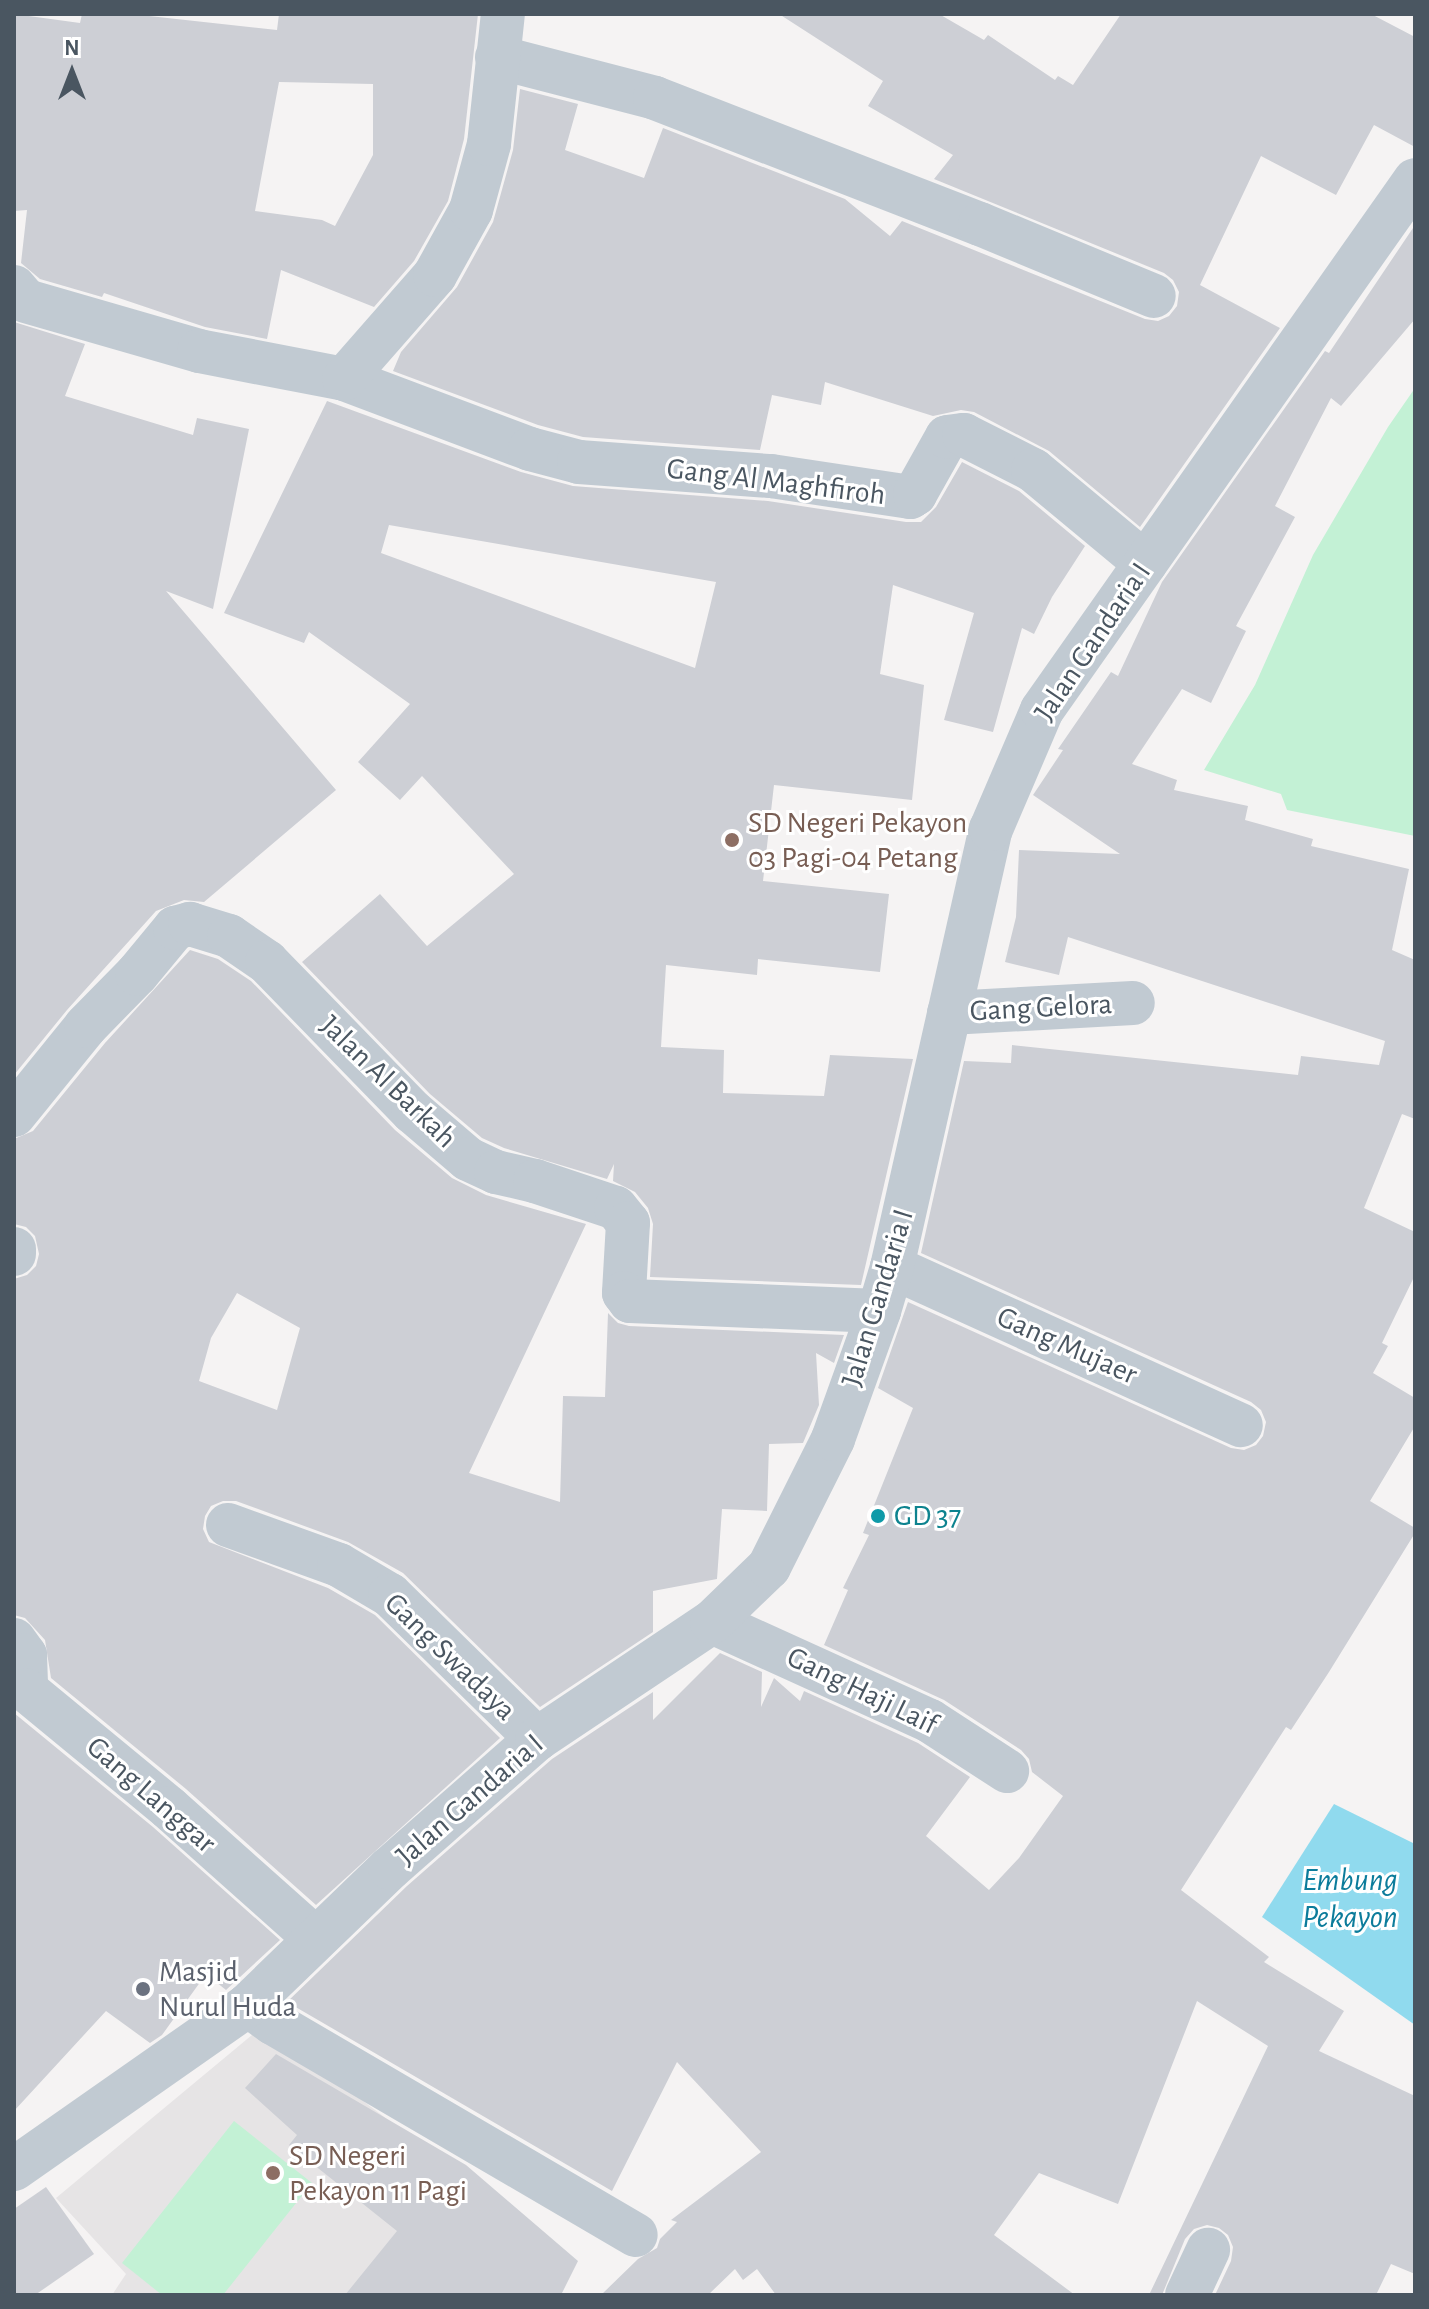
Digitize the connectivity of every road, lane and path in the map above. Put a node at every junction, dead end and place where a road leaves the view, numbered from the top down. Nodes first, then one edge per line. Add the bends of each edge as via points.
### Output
1 (503, 14) edge
2 (497, 57) junction
3 (1415, 180) edge
4 (14, 287) edge
5 (1154, 296) dead end
6 (344, 379) junction
7 (1145, 563) junction
8 (1133, 1003) dead end
9 (949, 1013) junction
10 (14, 1115) edge
11 (892, 1267) junction
12 (879, 1311) junction
13 (1241, 1425) dead end
14 (228, 1525) dead end
15 (712, 1622) junction
16 (14, 1640) edge
17 (537, 1739) junction
18 (1007, 1771) dead end
19 (315, 1938) junction
20 (248, 2005) junction
21 (18, 2160) edge
22 (636, 2235) dead end
23 (1208, 2250) dead end
24 (1187, 2295) edge

1 - 2 street
2 - 5 street via 655,98
2 - 6 street via 489,144 471,210 435,275
3 - 7 street, Jalan Gandaria I
4 - 6 street via 26,301 199,351
6 - 7 street, Gang Al Maghfiroh via 530,449 579,462 771,476 896,497 915,494 947,437 964,435 1033,470
7 - 9 street, Jalan Gandaria I via 1042,710 991,829
8 - 9 street, Gang Gelora
9 - 11 street, Jalan Gandaria I
10 - 12 street, Jalan Al Barkah via 175,928 190,924 229,936 267,962 413,1112 468,1159 616,1208 628,1223 624,1293 630,1301
11 - 12 street, Jalan Gandaria I
11 - 13 street, Gang Mujaer
12 - 15 street, Jalan Gandaria I via 833,1439 769,1567
14 - 17 street, Gang Swadaya via 339,1565 390,1595
15 - 17 street, Jalan Gandaria I
15 - 18 street, Gang Haji Laif via 930,1721
16 - 19 street, Gang Langgar via 25,1655 26,1690
17 - 19 street, Jalan Gandaria I
19 - 20 street, Jalan Gandaria I
20 - 21 street, Jalan Gandaria I
20 - 22 street
23 - 24 street

